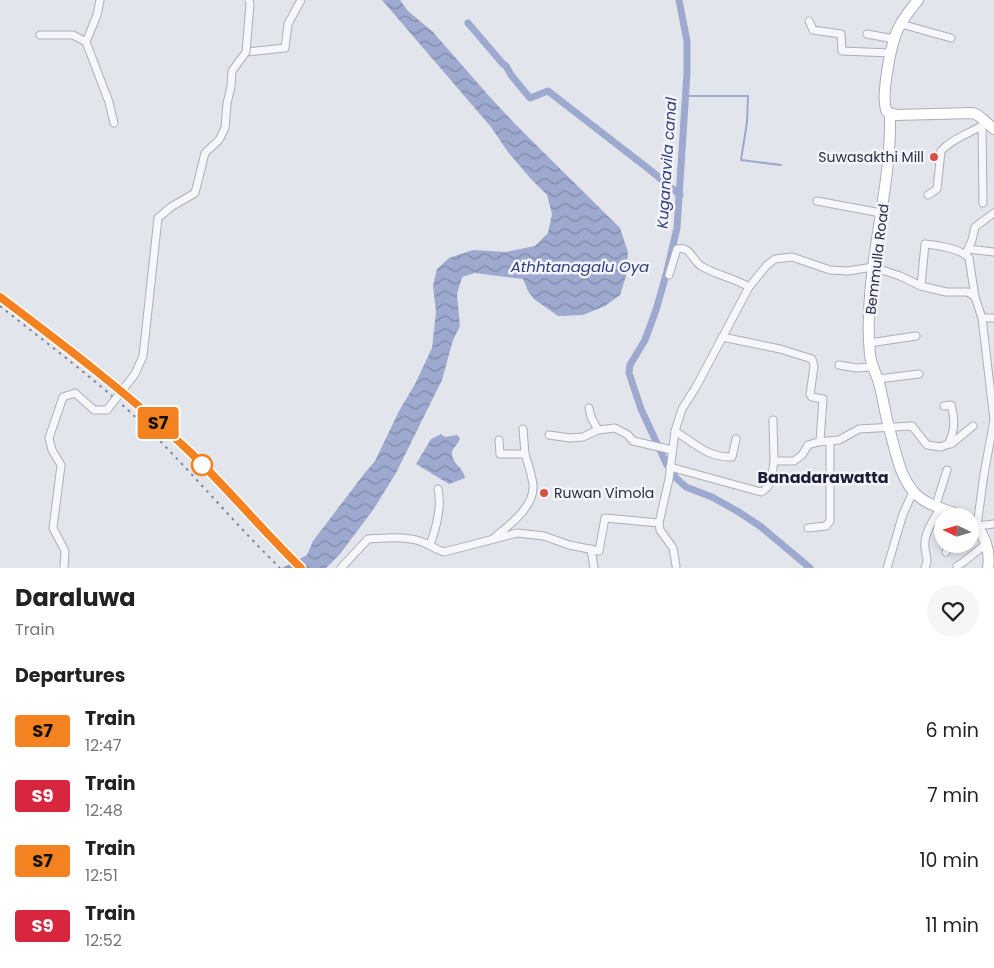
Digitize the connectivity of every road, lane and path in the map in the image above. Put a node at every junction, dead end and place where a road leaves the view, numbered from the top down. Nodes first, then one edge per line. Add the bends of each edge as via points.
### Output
1 (100, 0) edge
2 (249, 0) edge
3 (301, 0) edge
4 (918, 0) edge
5 (809, 21) dead end
6 (901, 24) junction
7 (867, 34) dead end
8 (40, 35) dead end
9 (951, 38) dead end
10 (894, 39) junction
11 (86, 42) junction
12 (246, 52) junction
13 (891, 53) junction
14 (890, 114) junction
15 (114, 123) dead end
16 (987, 126) edge
17 (928, 195) dead end
18 (817, 201) dead end
19 (983, 203) dead end
20 (882, 213) junction
21 (994, 213) edge
22 (967, 252) junction
23 (994, 252) edge
24 (873, 267) junction
25 (669, 276) dead end
26 (921, 286) junction
27 (749, 287) junction
28 (975, 297) junction
29 (994, 318) edge
30 (983, 321) junction
31 (916, 336) dead end
32 (722, 337) junction
33 (869, 343) junction
34 (839, 365) dead end
35 (872, 367) junction
36 (919, 374) dead end
37 (878, 380) junction
38 (944, 406) dead end
39 (589, 408) dead end
40 (773, 420) dead end
41 (994, 420) edge
42 (973, 426) dead end
43 (523, 428) dead end
44 (889, 428) junction
45 (598, 430) junction
46 (675, 431) junction
47 (549, 435) dead end
48 (736, 439) dead end
49 (500, 440) dead end
50 (820, 441) junction
51 (830, 441) junction
52 (948, 444) junction
53 (672, 450) junction
54 (525, 454) junction
55 (774, 461) junction
56 (670, 467) junction
57 (947, 470) dead end
58 (438, 489) dead end
59 (913, 492) junction
60 (938, 506) junction
61 (943, 508) edge
62 (976, 508) edge
63 (659, 523) junction
64 (979, 523) edge
65 (994, 524) edge
66 (808, 528) dead end
67 (979, 533) edge
68 (492, 540) junction
69 (427, 544) junction
70 (986, 544) junction
71 (591, 549) junction
72 (676, 566) dead end
73 (956, 566) dead end
74 (64, 568) edge
75 (341, 568) edge
76 (594, 568) edge
77 (887, 568) edge
78 (925, 568) edge
79 (988, 568) edge

1 - 11 street
2 - 12 street, bridge
3 - 12 street via 288,24 285,48
4 - 6 street, Bemmulla Road
5 - 13 street via 813,30 841,34 842,51
6 - 9 street
6 - 10 street, Bemmulla Road
7 - 10 street
8 - 11 street via 72,35
10 - 13 street, Bemmulla Road
11 - 15 street
12 - 74 street, bridge via 232,71 225,128 219,140 205,153 195,192 158,218 143,356 135,374 107,410 94,410 75,393 63,397 49,438 61,465 53,528 65,551
13 - 14 street, Bemmulla Road via 884,96 885,108
14 - 16 street via 972,113
14 - 20 street, Bemmulla Road
16 - 17 street via 957,139 941,151 937,189
16 - 19 street
18 - 20 street
20 - 24 street, Bemmulla Road
21 - 22 street via 975,227
22 - 23 street
22 - 26 street via 925,244
22 - 28 street
24 - 26 street
24 - 27 street via 830,270 792,257 775,259 766,265
24 - 33 street, Bemmulla Road
25 - 27 street via 677,249 682,248 688,249 699,265
26 - 28 street via 946,292 968,292
27 - 32 street
28 - 30 street
29 - 30 street
30 - 41 street
31 - 33 street
32 - 46 street via 682,409
32 - 50 street via 812,359 810,395 823,399
33 - 35 street, Bemmulla Road
34 - 35 street
35 - 37 street, Bemmulla Road
36 - 37 street
37 - 44 street, Bemmulla Road
38 - 52 street via 951,404 954,424
39 - 45 street
40 - 55 street
41 - 62 street
42 - 52 street
43 - 54 street
44 - 51 street via 859,429 839,440
44 - 52 street via 912,426 927,445 941,447
44 - 59 street, Bemmulla Road
45 - 47 street via 583,437
45 - 53 street via 615,428 633,441
46 - 48 street via 712,455 726,457 732,457
46 - 53 street
49 - 54 street via 500,454
50 - 51 street
50 - 55 street via 808,445 794,461
51 - 66 street via 830,521 826,526
53 - 56 street
54 - 68 street via 533,487 529,501 521,515
55 - 56 street via 771,482 761,492
56 - 63 street
57 - 60 street
58 - 69 street via 441,500 435,532
59 - 60 street
59 - 77 street
60 - 61 street
60 - 78 street via 928,530
63 - 71 street via 605,518 599,551
63 - 72 street via 660,530 673,548
64 - 65 street
67 - 70 street
68 - 69 street via 444,552
68 - 71 street via 517,533 544,536 569,546
69 - 75 street via 404,538 368,539
70 - 73 street
70 - 79 street
71 - 76 street

